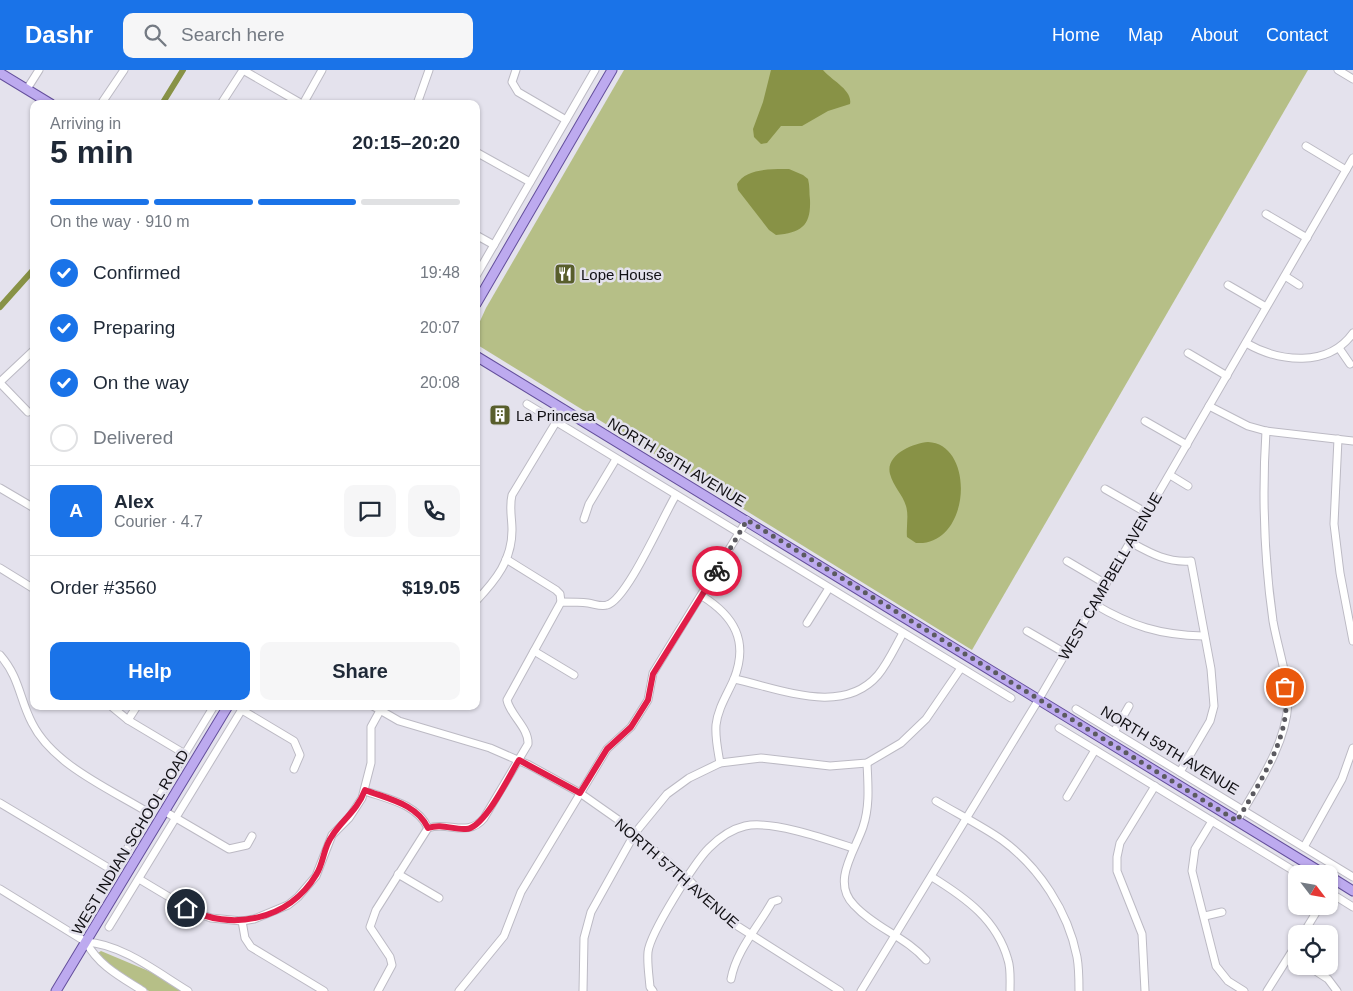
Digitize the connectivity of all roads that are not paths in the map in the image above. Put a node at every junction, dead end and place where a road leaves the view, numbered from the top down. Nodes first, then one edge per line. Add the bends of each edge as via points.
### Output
1 (39, 70) edge
2 (124, 70) edge
3 (243, 70) edge
4 (322, 70) edge
5 (429, 70) edge
6 (516, 70) edge
7 (594, 70) edge
8 (612, 70) edge
9 (1338, 70) edge
10 (0, 73) edge
11 (1353, 79) edge
12 (28, 90) junction
13 (44, 100) edge
14 (104, 100) edge
15 (224, 100) edge
16 (295, 100) edge
17 (304, 100) edge
18 (418, 100) edge
19 (566, 120) junction
20 (1306, 146) dead end
21 (480, 154) edge
22 (1353, 158) edge
23 (1346, 170) junction
24 (530, 182) junction
25 (1266, 214) dead end
26 (480, 237) edge
27 (1307, 238) junction
28 (494, 245) junction
29 (480, 269) edge
30 (1285, 276) junction
31 (1228, 285) dead end
32 (1299, 285) dead end
33 (480, 297) edge
34 (1266, 307) junction
35 (1353, 333) edge
36 (1246, 343) junction
37 (1339, 348) junction
38 (1188, 353) dead end
39 (30, 354) edge
40 (480, 358) edge
41 (1350, 364) dead end
42 (1226, 376) junction
43 (0, 382) edge
44 (527, 404) dead end
45 (1209, 406) junction
46 (564, 409) junction
47 (28, 412) dead end
48 (1145, 421) dead end
49 (556, 422) junction
50 (1266, 431) junction
51 (1338, 439) junction
52 (1353, 441) edge
53 (1187, 445) junction
54 (616, 459) junction
55 (1170, 475) junction
56 (1188, 486) dead end
57 (0, 488) edge
58 (1106, 489) dead end
59 (676, 495) junction
60 (30, 506) edge
61 (1147, 514) junction
62 (584, 519) dead end
63 (747, 520) junction
64 (739, 533) junction
65 (1130, 542) junction
66 (506, 559) junction
67 (1067, 561) dead end
68 (0, 568) edge
69 (1106, 584) junction
70 (30, 586) edge
71 (829, 588) junction
72 (702, 596) junction
73 (480, 597) edge
74 (561, 602) junction
75 (1094, 604) junction
76 (808, 623) dead end
77 (1027, 631) dead end
78 (903, 633) junction
79 (1203, 636) junction
80 (1353, 641) edge
81 (534, 650) junction
82 (1065, 653) junction
83 (0, 654) edge
84 (961, 668) junction
85 (574, 675) dead end
86 (734, 678) junction
87 (1011, 698) dead end
88 (1039, 699) junction
89 (1129, 706) dead end
90 (1076, 709) dead end
91 (116, 710) edge
92 (134, 710) edge
93 (212, 710) edge
94 (226, 710) edge
95 (242, 710) edge
96 (246, 710) edge
97 (377, 710) edge
98 (381, 710) edge
99 (128, 720) junction
100 (1059, 728) dead end
101 (1114, 732) junction
102 (1353, 748) edge
103 (1095, 750) junction
104 (185, 754) junction
105 (519, 760) junction
106 (720, 763) junction
107 (867, 763) junction
108 (294, 769) dead end
109 (1180, 772) junction
110 (1155, 786) junction
111 (365, 790) junction
112 (580, 793) junction
113 (1067, 797) dead end
114 (936, 801) dead end
115 (0, 803) edge
116 (1243, 810) junction
117 (164, 811) junction
118 (149, 813) junction
119 (176, 818) junction
120 (966, 819) junction
121 (1212, 821) junction
122 (1237, 821) junction
123 (428, 828) junction
124 (635, 833) junction
125 (252, 836) dead end
126 (853, 848) junction
127 (1304, 848) junction
128 (1309, 865) edge
129 (1288, 867) edge
130 (398, 874) junction
131 (932, 877) junction
132 (1353, 877) edge
133 (687, 878) junction
134 (139, 879) junction
135 (1338, 882) edge
136 (0, 889) edge
137 (1353, 891) edge
138 (439, 898) dead end
139 (1338, 898) edge
140 (778, 900) dead end
141 (1353, 907) edge
142 (1222, 912) dead end
143 (1205, 916) junction
144 (242, 921) junction
145 (109, 927) dead end
146 (750, 936) junction
147 (895, 937) junction
148 (86, 942) junction
149 (926, 960) dead end
150 (1288, 964) edge
151 (1322, 975) edge
152 (731, 979) dead end
153 (56, 991) edge
154 (143, 991) edge
155 (188, 991) edge
156 (324, 991) edge
157 (378, 991) edge
158 (460, 991) edge
159 (581, 991) edge
160 (652, 991) edge
161 (840, 991) edge
162 (861, 991) edge
163 (1010, 991) edge
164 (1079, 991) edge
165 (1145, 991) edge
166 (1244, 991) edge
167 (1267, 991) edge
168 (1336, 991) edge

1 - 12 street
2 - 14 street
3 - 15 street
3 - 16 street
4 - 17 street
5 - 18 street
6 - 19 street via 512,82 518,92
7 - 19 street
8 - 33 main road
9 - 11 street
10 - 12 main road
12 - 13 main road
19 - 24 street
20 - 23 street
21 - 24 street
22 - 23 street, WEST CAMPBELL AVENUE
23 - 27 street, WEST CAMPBELL AVENUE
24 - 28 street
25 - 27 street
26 - 28 street
27 - 30 street, WEST CAMPBELL AVENUE
28 - 29 street
30 - 32 street
30 - 34 street, WEST CAMPBELL AVENUE
31 - 34 street
34 - 36 street, WEST CAMPBELL AVENUE
35 - 37 street
36 - 37 street via 1285,359 1314,358
36 - 42 street, WEST CAMPBELL AVENUE
37 - 41 street
38 - 42 street
39 - 43 street
40 - 46 main road, NORTH 59TH AVENUE
42 - 45 street, WEST CAMPBELL AVENUE
43 - 47 street
44 - 49 street, NORTH 59TH AVENUE
45 - 50 street via 1248,426
45 - 53 street, WEST CAMPBELL AVENUE
46 - 49 street
46 - 63 main road, NORTH 59TH AVENUE
48 - 53 street
49 - 54 street, NORTH 59TH AVENUE
49 - 66 street via 512,495 512,530
50 - 51 street
50 - 116 street via 1262,483 1267,567 1288,703 1278,744
51 - 52 street
51 - 80 street via 1334,524
53 - 55 street, WEST CAMPBELL AVENUE
54 - 59 street, NORTH 59TH AVENUE
54 - 62 street via 589,504
55 - 56 street
55 - 61 street, WEST CAMPBELL AVENUE
57 - 60 street
58 - 61 street
59 - 64 street, NORTH 59TH AVENUE
59 - 74 street via 658,532 616,600 602,606
61 - 65 street, WEST CAMPBELL AVENUE
63 - 64 street
63 - 88 main road, NORTH 59TH AVENUE
64 - 71 street, NORTH 59TH AVENUE
64 - 72 street
65 - 69 street, WEST CAMPBELL AVENUE
65 - 79 street via 1163,558 1176,562 1191,561
66 - 73 street via 494,583
66 - 74 street via 556,590
67 - 69 street
68 - 70 street
69 - 75 street, WEST CAMPBELL AVENUE
71 - 76 street
71 - 78 street, NORTH 59TH AVENUE
72 - 86 street via 726,613 737,632 740,653
72 - 112 street via 653,674 648,700 631,727 607,749
74 - 81 street
75 - 79 street via 1142,628 1168,634
75 - 82 street, WEST CAMPBELL AVENUE
77 - 82 street
78 - 84 street, NORTH 59TH AVENUE
78 - 86 street via 877,676 855,693 825,699
79 - 109 street via 1211,670 1214,706 1210,721
81 - 85 street
81 - 105 street via 506,700 528,740
82 - 88 street, WEST CAMPBELL AVENUE
83 - 118 street via 16,678 31,722 48,748 74,768
84 - 87 street, NORTH 59TH AVENUE
84 - 107 street via 926,719 901,743
86 - 106 street via 721,704 716,726
88 - 120 street, WEST CAMPBELL AVENUE
88 - 122 main road, NORTH 59TH AVENUE
89 - 101 street
90 - 101 street, NORTH 59TH AVENUE
91 - 99 street
92 - 99 street
93 - 104 street, WEST INDIAN SCHOOL ROAD
94 - 117 main road, WEST INDIAN SCHOOL ROAD
95 - 119 street, WEST INDIAN SCHOOL ROAD
96 - 108 street via 294,742 300,755
97 - 111 street via 369,735 371,763
98 - 105 street, NORTH 57TH AVENUE via 399,721
99 - 104 street
100 - 103 street
101 - 109 street, NORTH 59TH AVENUE
102 - 127 street via 1334,796
103 - 110 street
103 - 113 street
104 - 118 street, WEST INDIAN SCHOOL ROAD
105 - 112 street, NORTH 57TH AVENUE
105 - 123 street via 479,825 465,830 443,825
106 - 107 street via 761,758 830,766
106 - 124 street via 689,778 667,794
107 - 126 street via 869,799 863,827
109 - 116 street, NORTH 59TH AVENUE
110 - 121 street
110 - 165 street via 1120,843 1117,857 1118,871 1142,934
111 - 123 street via 412,809 421,815
111 - 144 street via 349,818 332,835 316,876 298,897 275,912
112 - 124 street, NORTH 57TH AVENUE
112 - 158 street via 521,892 504,936
114 - 120 street
115 - 118 street, WEST INDIAN SCHOOL ROAD via 112,870
116 - 122 street
116 - 127 street, NORTH 59TH AVENUE
117 - 119 street
117 - 148 main road, WEST INDIAN SCHOOL ROAD
119 - 125 street via 229,849 247,845
119 - 134 street, WEST INDIAN SCHOOL ROAD
120 - 131 street, WEST CAMPBELL AVENUE
120 - 164 street via 1002,840 1029,863 1048,888 1067,922 1077,957
121 - 129 street
121 - 143 street via 1195,849 1192,863
122 - 128 main road, NORTH 59TH AVENUE
123 - 130 street
124 - 133 street, NORTH 57TH AVENUE
124 - 159 street via 591,912 584,938
126 - 133 street via 821,837 768,826 746,826 727,834 709,848
126 - 147 street via 845,868 845,888 852,903 868,919
127 - 132 street, NORTH 59TH AVENUE
130 - 138 street
130 - 157 street via 376,910 370,927 392,965
131 - 147 street, WEST CAMPBELL AVENUE
131 - 163 street via 979,909 994,929 1008,961
133 - 146 street, NORTH 57TH AVENUE via 728,920
133 - 160 street via 656,930 648,951
134 - 144 street via 203,916
134 - 145 street, WEST INDIAN SCHOOL ROAD
135 - 137 main road
136 - 148 street
139 - 141 street
140 - 146 street via 772,902
142 - 143 street
143 - 166 street via 1218,970
144 - 156 street via 252,947
146 - 152 street
146 - 161 street, NORTH 57TH AVENUE
147 - 149 street via 918,950
147 - 162 street, WEST CAMPBELL AVENUE
148 - 153 main road, WEST INDIAN SCHOOL ROAD
148 - 154 street via 93,955 105,966
148 - 155 street via 114,949
150 - 167 street
151 - 168 street

